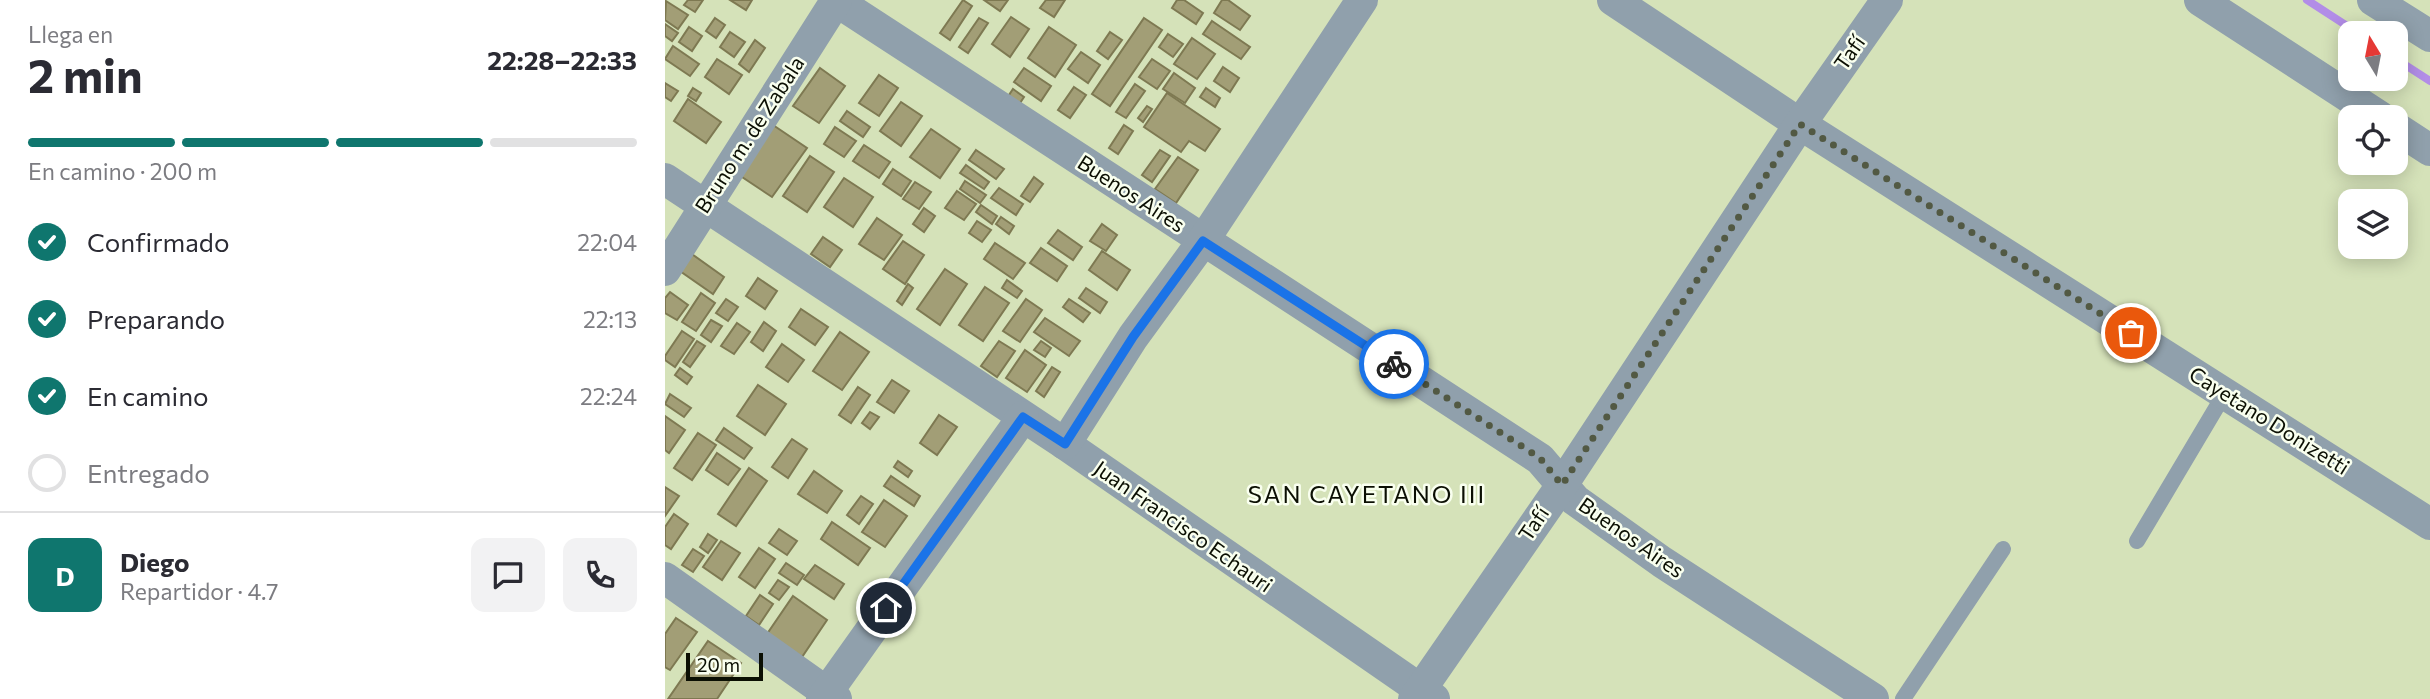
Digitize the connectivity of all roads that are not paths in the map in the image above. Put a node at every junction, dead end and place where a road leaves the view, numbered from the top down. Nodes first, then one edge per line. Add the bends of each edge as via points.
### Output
1 (1362, 0) edge
2 (1613, 0) edge
3 (1887, 0) edge
4 (2200, 0) edge
5 (2373, 0) edge
6 (835, 1) edge
7 (2430, 36) edge
8 (2362, 105) edge
9 (1800, 124) junction
10 (2408, 136) edge
11 (2430, 150) edge
12 (665, 178) edge
13 (705, 206) junction
14 (1203, 241) junction
15 (665, 270) edge
16 (2225, 393) junction
17 (1023, 417) junction
18 (1065, 444) junction
19 (1562, 485) junction
20 (2430, 524) edge
21 (2137, 541) dead end
22 (2003, 549) dead end
23 (665, 578) edge
24 (1422, 696) edge
25 (828, 697) edge
26 (1873, 699) edge
27 (1903, 699) edge

1 - 14 street
2 - 9 street, Cayetano Donizetti
3 - 9 street, Tafí
4 - 8 street
5 - 7 street
6 - 13 street, Bruno m. de Zabala
6 - 14 street, Buenos Aires
9 - 16 street, Cayetano Donizetti
9 - 19 street, Tafí
10 - 11 street
12 - 13 street, Juan Francisco Echauri
13 - 15 street, Bruno m. de Zabala
13 - 17 street, Juan Francisco Echauri
14 - 18 street via 1133,337
14 - 19 street, Buenos Aires via 1540,458
16 - 20 street, Cayetano Donizetti
16 - 21 lane
17 - 18 street, Juan Francisco Echauri
17 - 25 street
18 - 24 street, Juan Francisco Echauri
19 - 24 street, Tafí
19 - 26 street, Buenos Aires via 1575,500 1662,562
22 - 27 lane
23 - 25 street

